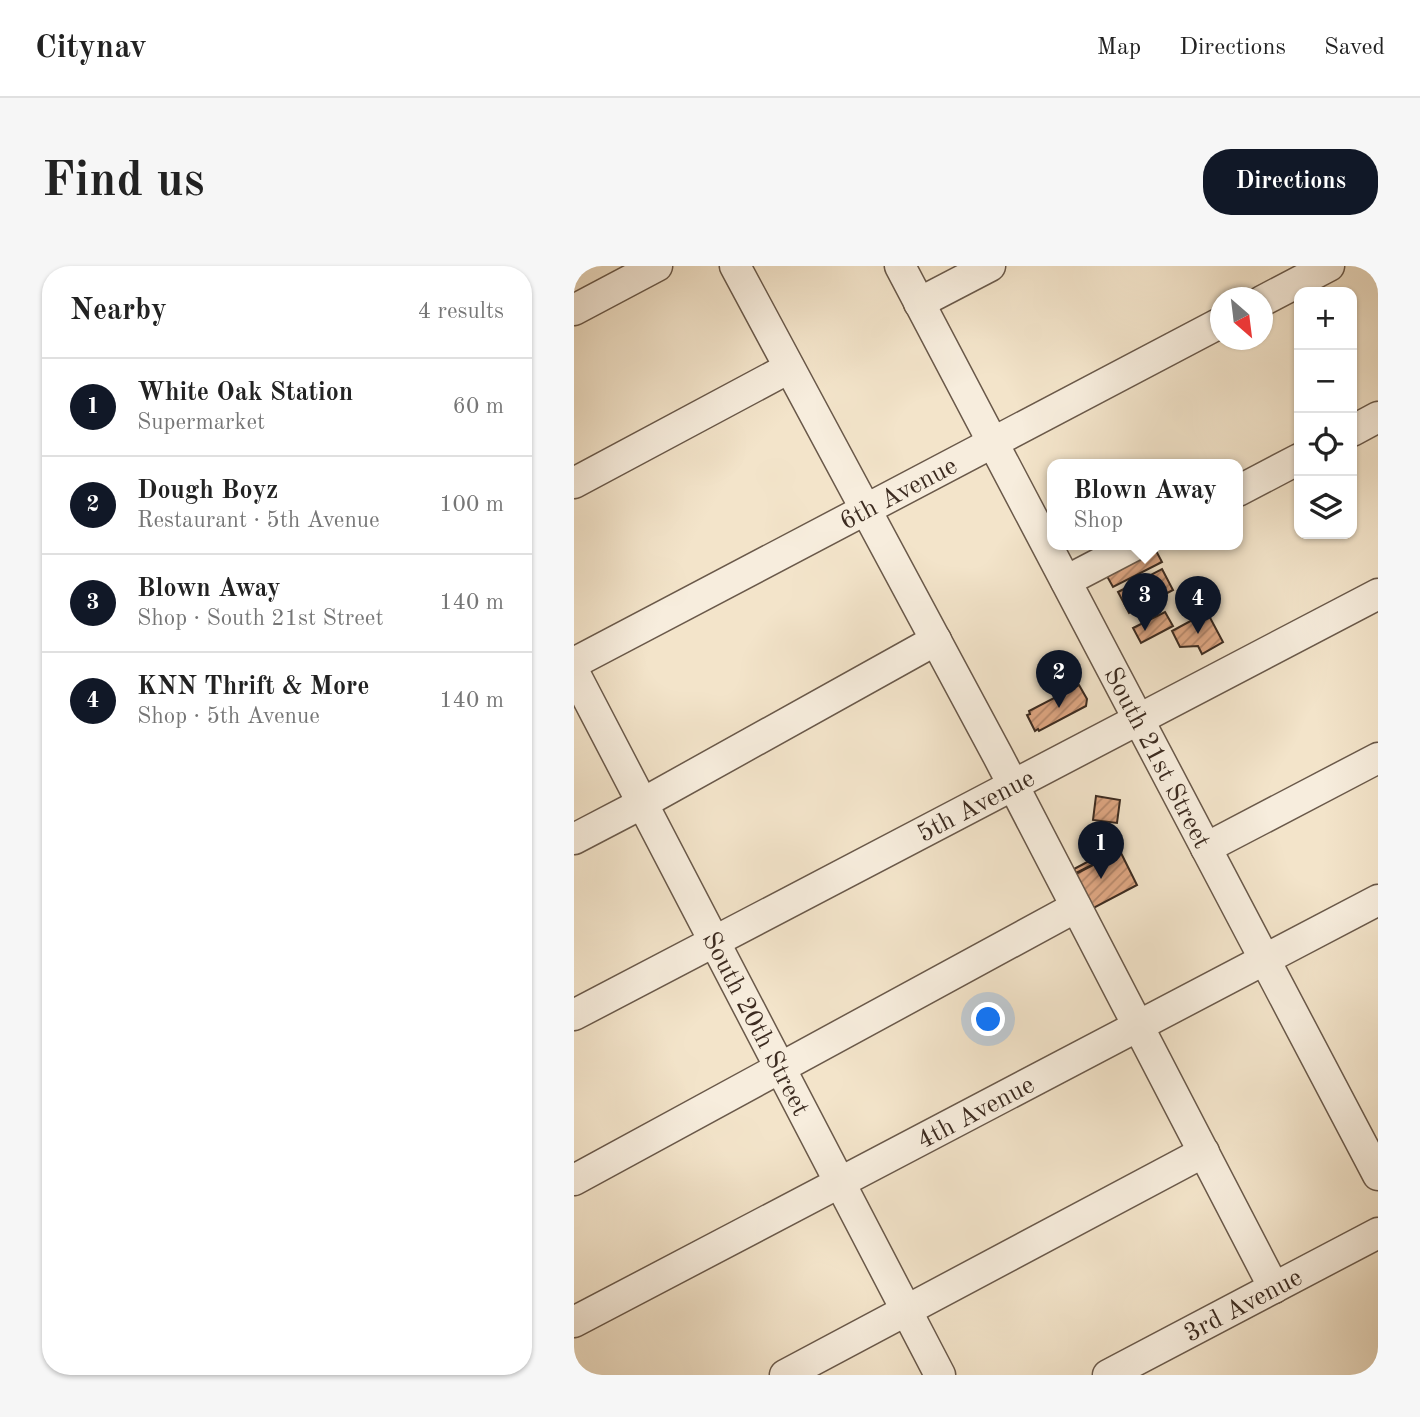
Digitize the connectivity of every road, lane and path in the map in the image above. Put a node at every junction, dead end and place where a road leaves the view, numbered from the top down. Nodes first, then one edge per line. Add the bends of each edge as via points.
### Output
1 (657, 266) edge
2 (735, 266) edge
3 (900, 266) edge
4 (990, 266) edge
5 (1329, 266) edge
6 (1273, 295) edge
7 (919, 303) junction
8 (574, 310) edge
9 (1210, 328) edge
10 (789, 368) junction
11 (1378, 417) edge
12 (1357, 428) edge
13 (992, 443) junction
14 (1294, 462) edge
15 (574, 483) edge
16 (1243, 488) edge
17 (864, 510) junction
18 (1047, 546) edge
19 (1049, 550) edge
20 (1125, 550) edge
21 (1066, 581) junction
22 (1378, 594) edge
23 (936, 640) junction
24 (574, 663) edge
25 (574, 672) edge
26 (1138, 719) junction
27 (1378, 758) edge
28 (1013, 785) junction
29 (643, 803) junction
30 (574, 839) edge
31 (1206, 848) junction
32 (1378, 900) edge
33 (1076, 907) junction
34 (715, 941) junction
35 (1265, 960) junction
36 (574, 1014) edge
37 (1139, 1027) junction
38 (780, 1068) junction
39 (1204, 1152) junction
40 (1378, 1175) edge
41 (574, 1180) edge
42 (841, 1184) junction
43 (1378, 1233) edge
44 (1274, 1288) junction
45 (907, 1311) junction
46 (574, 1322) edge
47 (785, 1375) edge
48 (940, 1375) edge
49 (1108, 1375) edge

1 - 8 street
2 - 10 street
3 - 7 street, South 21st Street
4 - 7 street
5 - 6 street
7 - 13 street, South 21st Street
9 - 13 street, 6th Avenue
10 - 15 street
10 - 17 street
11 - 12 street
13 - 17 street, 6th Avenue
13 - 18 street, South 21st Street
14 - 16 street
17 - 23 street
17 - 24 street, 6th Avenue
19 - 21 street, South 21st Street
20 - 21 street
21 - 26 street, South 21st Street
22 - 26 street, 5th Avenue
23 - 28 street
23 - 29 street
25 - 29 street, South 20th Street
26 - 28 street, 5th Avenue
26 - 31 street, South 21st Street
27 - 31 street
28 - 33 street
28 - 34 street, 5th Avenue
29 - 30 street
29 - 34 street, South 20th Street
31 - 35 street, South 21st Street
32 - 35 street, 4th Avenue
33 - 37 street
33 - 38 street
34 - 36 street, 5th Avenue
34 - 38 street, South 20th Street
35 - 37 street, 4th Avenue
35 - 40 street, South 21st Street
37 - 39 street
37 - 42 street, 4th Avenue
38 - 41 street
38 - 42 street, South 20th Street
39 - 44 street
39 - 45 street
42 - 45 street, South 20th Street
42 - 46 street, 4th Avenue
43 - 44 street, 3rd Avenue
44 - 49 street, 3rd Avenue
45 - 47 street
45 - 48 street, South 20th Street

